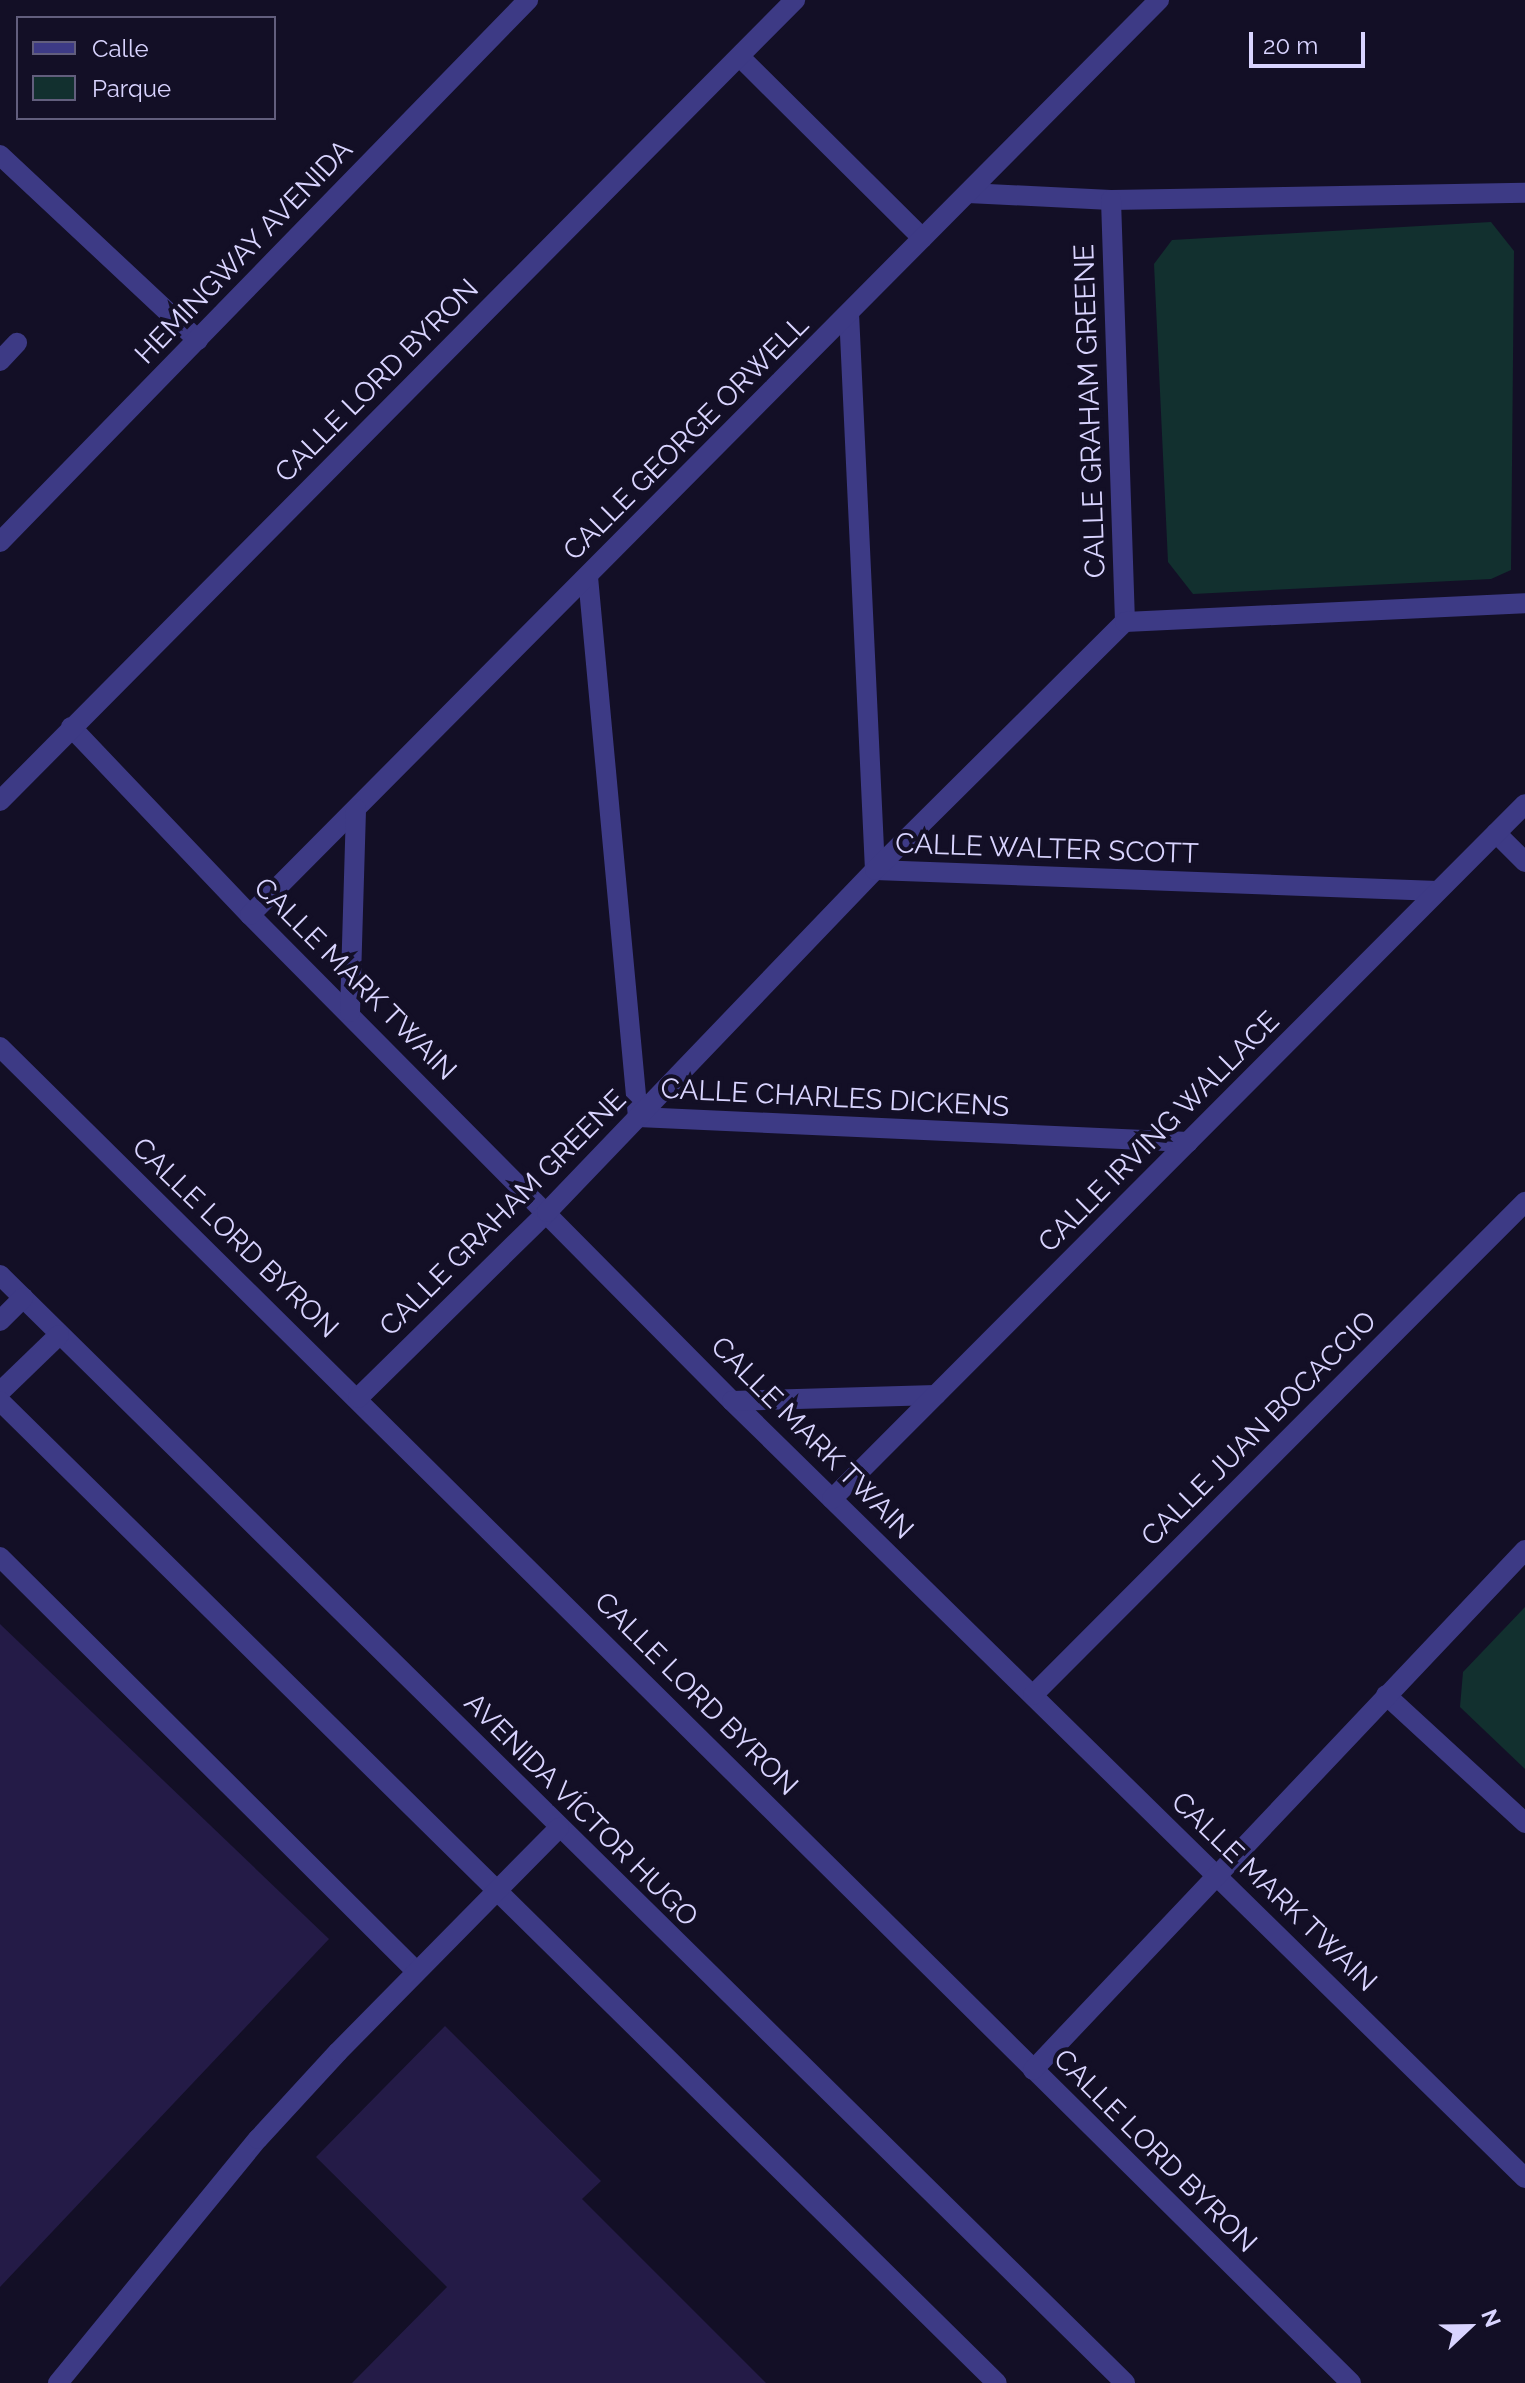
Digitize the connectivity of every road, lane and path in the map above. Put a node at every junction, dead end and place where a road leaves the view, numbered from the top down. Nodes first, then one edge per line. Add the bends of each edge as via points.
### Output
1 (528, 0) edge
2 (795, 0) edge
3 (1159, 0) edge
4 (740, 57) junction
5 (0, 155) edge
6 (968, 193) junction
7 (1525, 193) edge
8 (1111, 200) junction
9 (922, 238) junction
10 (849, 313) junction
11 (198, 340) junction
12 (17, 343) dead end
13 (0, 361) edge
14 (0, 542) edge
15 (588, 577) junction
16 (1525, 603) edge
17 (1125, 622) junction
18 (71, 727) junction
19 (0, 801) edge
20 (1525, 804) edge
21 (356, 809) junction
22 (1496, 833) junction
23 (1525, 862) edge
24 (875, 870) junction
25 (1438, 891) junction
26 (250, 915) junction
27 (350, 1012) junction
28 (0, 1047) edge
29 (638, 1117) junction
30 (1188, 1142) junction
31 (547, 1212) junction
32 (1520, 1216) edge
33 (0, 1275) edge
34 (23, 1298) junction
35 (0, 1321) edge
36 (59, 1335) junction
37 (0, 1392) edge
38 (936, 1395) junction
39 (358, 1398) junction
40 (0, 1401) edge
41 (732, 1401) junction
42 (832, 1499) junction
43 (1525, 1550) edge
44 (0, 1557) edge
45 (1033, 1695) junction
46 (1386, 1695) junction
47 (1525, 1823) edge
48 (559, 1828) junction
49 (1215, 1874) junction
50 (497, 1888) junction
51 (416, 1971) junction
52 (1033, 2070) junction
53 (1525, 2178) edge
54 (58, 2383) edge
55 (997, 2383) edge
56 (1125, 2383) edge
57 (1351, 2383) edge

1 - 11 street, HEMINGWAY AVENIDA
2 - 4 street, CALLE LORD BYRON
3 - 6 street, CALLE GEORGE ORWELL
4 - 9 street
4 - 18 street, CALLE LORD BYRON
5 - 11 street
6 - 8 street
6 - 9 street, CALLE GEORGE ORWELL
7 - 8 street
8 - 17 street, CALLE GRAHAM GREENE
9 - 10 street, CALLE GEORGE ORWELL
10 - 15 street, CALLE GEORGE ORWELL
10 - 24 street, CALLE WALTER SCOTT
11 - 14 street, HEMINGWAY AVENIDA
12 - 13 street
15 - 21 street, CALLE GEORGE ORWELL
15 - 29 street, CALLE CHARLES DICKENS
16 - 17 street
17 - 24 street, CALLE GRAHAM GREENE
18 - 19 street, CALLE LORD BYRON
18 - 26 street, CALLE MARK TWAIN
20 - 22 street, CALLE IRVING WALLACE
21 - 26 street, CALLE GEORGE ORWELL
21 - 27 street
22 - 23 street
22 - 25 street, CALLE IRVING WALLACE
24 - 25 street, CALLE WALTER SCOTT
24 - 29 street, CALLE GRAHAM GREENE
25 - 30 street, CALLE IRVING WALLACE
26 - 27 street, CALLE MARK TWAIN
27 - 31 street, CALLE MARK TWAIN
28 - 39 street, CALLE LORD BYRON
29 - 30 street, CALLE CHARLES DICKENS
29 - 31 street, CALLE GRAHAM GREENE
30 - 38 street, CALLE IRVING WALLACE
31 - 39 street, CALLE GRAHAM GREENE
31 - 41 street, CALLE MARK TWAIN
32 - 45 street, CALLE JUAN BOCACCIO
33 - 34 street, AVENIDA VÍCTOR HUGO
34 - 35 street
34 - 36 street, AVENIDA VÍCTOR HUGO
36 - 37 street
36 - 48 street, AVENIDA VÍCTOR HUGO
38 - 41 street
38 - 42 street, CALLE IRVING WALLACE
39 - 52 street, CALLE LORD BYRON
40 - 50 street
41 - 42 street, CALLE MARK TWAIN
42 - 45 street, CALLE MARK TWAIN
43 - 46 street
44 - 51 street
45 - 49 street, CALLE MARK TWAIN
46 - 47 street
46 - 49 street
48 - 50 street
48 - 56 street, AVENIDA VÍCTOR HUGO
49 - 52 street
49 - 53 street, CALLE MARK TWAIN
50 - 51 street
50 - 55 street
51 - 54 street via 258,2139
52 - 57 street, CALLE LORD BYRON

